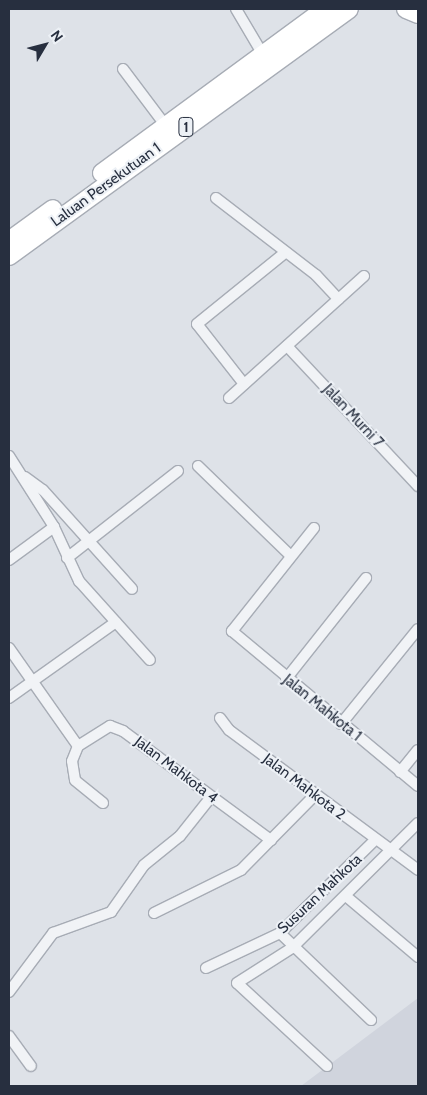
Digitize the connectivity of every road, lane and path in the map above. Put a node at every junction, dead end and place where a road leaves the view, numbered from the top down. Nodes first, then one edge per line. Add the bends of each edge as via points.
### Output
1 (236, 9) edge
2 (325, 9) edge
3 (349, 9) edge
4 (406, 9) edge
5 (418, 14) edge
6 (262, 53) junction
7 (123, 69) dead end
8 (166, 126) junction
9 (216, 198) dead end
10 (14, 239) edge
11 (286, 252) junction
12 (9, 256) edge
13 (364, 276) dead end
14 (338, 299) junction
15 (287, 346) junction
16 (244, 384) junction
17 (229, 398) dead end
18 (9, 456) edge
19 (198, 466) dead end
20 (12, 469) edge
21 (178, 471) dead end
22 (22, 476) junction
23 (418, 486) edge
24 (54, 527) junction
25 (314, 528) dead end
26 (85, 540) junction
27 (291, 556) junction
28 (67, 558) junction
29 (9, 560) edge
30 (366, 578) dead end
31 (132, 589) dead end
32 (116, 622) junction
33 (418, 629) edge
34 (9, 648) edge
35 (150, 660) dead end
36 (286, 679) junction
37 (32, 681) junction
38 (9, 698) edge
39 (220, 718) dead end
40 (341, 724) junction
41 (78, 746) junction
42 (418, 750) edge
43 (400, 772) junction
44 (418, 786) edge
45 (315, 795) junction
46 (211, 797) junction
47 (103, 803) dead end
48 (418, 823) edge
49 (376, 839) junction
50 (271, 840) junction
51 (393, 850) junction
52 (418, 870) edge
53 (347, 898) junction
54 (154, 913) dead end
55 (280, 933) junction
56 (292, 948) junction
57 (418, 957) edge
58 (206, 968) dead end
59 (9, 992) edge
60 (371, 1020) dead end
61 (9, 1036) edge
62 (31, 1066) dead end
63 (327, 1066) dead end

1 - 6 street
2 - 6 highway, Laluan Persekutuan 1 / 1
3 - 10 highway, Laluan Persekutuan 1 / 1
4 - 5 highway
6 - 8 highway, Laluan Persekutuan 1 / 1
7 - 8 street
8 - 10 highway, Laluan Persekutuan 1 / 1
9 - 11 street
10 - 12 highway, Laluan Persekutuan 1 / 1
11 - 14 street
11 - 16 street via 197,324
13 - 14 street
14 - 15 street
15 - 16 street
15 - 23 street, Jalan Murni 7
16 - 17 street
18 - 20 street
19 - 27 street
20 - 22 street
21 - 26 street via 161,489
22 - 24 street
22 - 26 street via 42,490
24 - 28 street
24 - 29 street
25 - 27 street
26 - 28 street
26 - 31 street
27 - 36 street, Jalan Mahkota 1 via 233,625 236,637
28 - 32 street via 79,581
30 - 36 street
32 - 35 street
32 - 37 street
33 - 40 street
34 - 37 street
36 - 40 street, Jalan Mahkota 1
37 - 38 street
37 - 41 street
39 - 45 street, Jalan Mahkota 2 via 229,730
40 - 43 street, Jalan Mahkota 1
41 - 46 street, Jalan Mahkota 4 via 106,726 116,727
41 - 47 street via 72,761 75,780
42 - 43 street
43 - 44 street, Jalan Mahkota 1
45 - 49 street, Jalan Mahkota 2
45 - 50 street
46 - 50 street, Jalan Mahkota 4
46 - 59 street via 180,836 144,865 111,912 53,933
48 - 51 street
49 - 51 street, Jalan Mahkota 2
49 - 55 street, Susuran Mahkota
50 - 54 street via 230,878
51 - 52 street, Jalan Mahkota 2
51 - 53 street
53 - 56 street
53 - 57 street
55 - 56 street
55 - 58 street, Susuran Mahkota
56 - 60 street
56 - 63 street via 237,983
61 - 62 street

